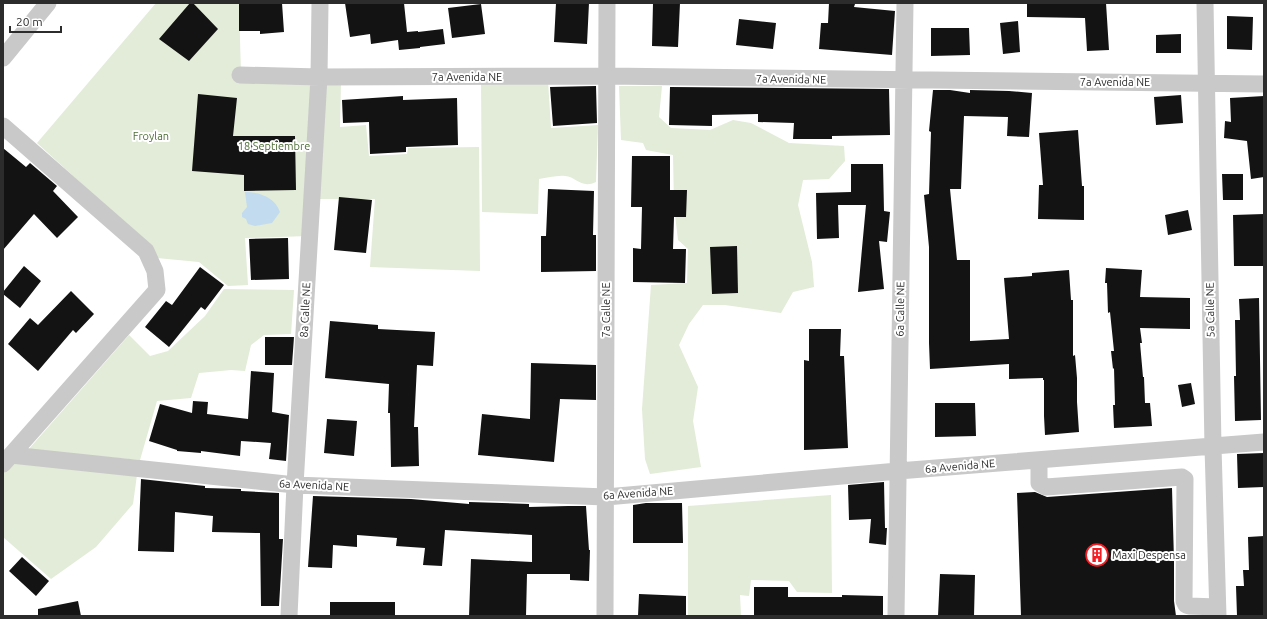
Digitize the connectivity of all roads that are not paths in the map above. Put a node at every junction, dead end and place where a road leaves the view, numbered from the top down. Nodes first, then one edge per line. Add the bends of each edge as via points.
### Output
1 (48, 3) edge
2 (320, 3) edge
3 (607, 3) edge
4 (905, 3) edge
5 (1205, 3) edge
6 (3, 58) edge
7 (240, 75) dead end
8 (607, 76) junction
9 (319, 77) junction
10 (904, 80) junction
11 (1207, 82) junction
12 (1264, 84) edge
13 (3, 126) edge
14 (1264, 442) edge
15 (1213, 447) junction
16 (7, 460) edge
17 (1039, 460) junction
18 (898, 471) junction
19 (295, 485) junction
20 (606, 497) junction
21 (1218, 612) edge
22 (290, 616) edge
23 (605, 616) edge
24 (896, 616) edge

1 - 6 street
2 - 9 street, 8a Calle NE
3 - 8 street, 7a Calle NE
4 - 10 street, 6a Calle NE
5 - 11 street, 5a Calle NE
7 - 9 street, 7a Avenida NE
8 - 9 street, 7a Avenida NE
8 - 10 street, 7a Avenida NE
8 - 20 street, 7a Calle NE
9 - 19 street, 8a Calle NE
10 - 11 street, 7a Avenida NE
10 - 18 street, 6a Calle NE
11 - 12 street, 7a Avenida NE
11 - 15 street, 5a Calle NE
13 - 16 street via 146,251 155,271 157,290
14 - 15 street, 6a Avenida NE
15 - 17 street, 6a Avenida NE
15 - 21 street, 5a Calle NE
16 - 19 street, 6a Avenida NE
17 - 18 street, 6a Avenida NE
17 - 21 street via 1039,483 1046,487 1182,477 1185,479 1184,601 1189,606
18 - 20 street, 6a Avenida NE
18 - 24 street, 6a Calle NE
19 - 20 street, 6a Avenida NE
19 - 22 street, 8a Calle NE
20 - 23 street, 7a Calle NE

